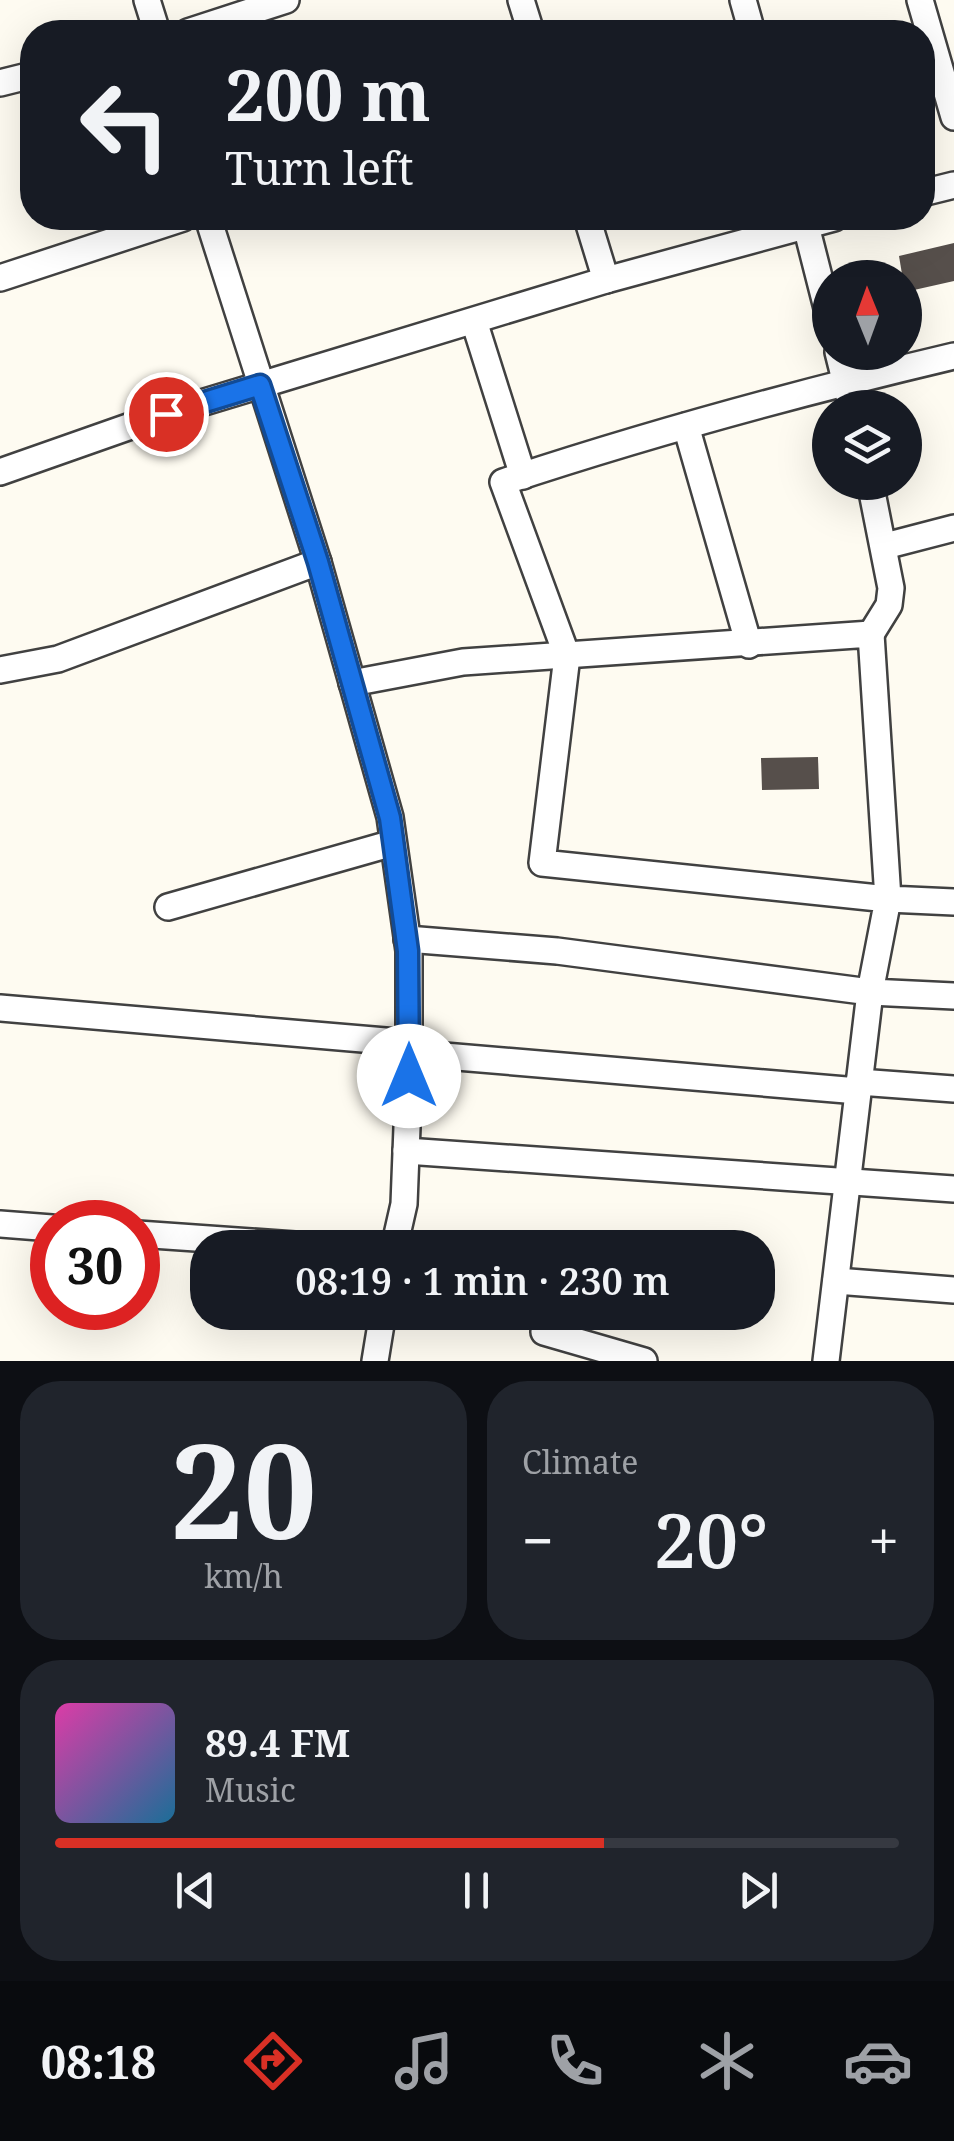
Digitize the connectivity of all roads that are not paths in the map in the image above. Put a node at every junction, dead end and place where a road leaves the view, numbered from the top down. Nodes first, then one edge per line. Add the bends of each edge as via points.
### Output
1 (286, 0) edge
2 (225, 20) edge
3 (935, 52) edge
4 (954, 117) edge
5 (147, 230) edge
6 (212, 230) edge
7 (591, 230) edge
8 (775, 230) edge
9 (807, 230) edge
10 (815, 260) edge
11 (0, 278) edge
12 (606, 280) junction
13 (474, 320) junction
14 (954, 356) edge
15 (843, 370) edge
16 (846, 382) junction
17 (260, 385) junction
18 (848, 390) edge
19 (686, 426) junction
20 (0, 472) edge
21 (523, 476) junction
22 (874, 500) edge
23 (954, 528) edge
24 (884, 546) junction
25 (318, 562) junction
26 (870, 634) junction
27 (749, 644) junction
28 (567, 656) junction
29 (0, 670) edge
30 (352, 683) junction
31 (394, 844) junction
32 (888, 899) junction
33 (954, 902) edge
34 (168, 907) dead end
35 (407, 939) junction
36 (870, 992) junction
37 (954, 996) edge
38 (0, 1008) edge
39 (409, 1048) junction
40 (858, 1087) junction
41 (954, 1089) edge
42 (406, 1151) junction
43 (848, 1180) junction
44 (954, 1189) edge
45 (0, 1224) edge
46 (30, 1226) edge
47 (398, 1230) edge
48 (160, 1236) edge
49 (190, 1238) edge
50 (836, 1281) junction
51 (954, 1290) edge
52 (380, 1330) edge
53 (544, 1332) dead end
54 (375, 1361) edge
55 (644, 1361) edge
56 (826, 1361) edge

1 - 2 street
3 - 4 street
5 - 11 street
6 - 17 street
7 - 12 street
8 - 12 street
9 - 10 street
12 - 13 street
13 - 17 street
13 - 21 street
14 - 16 street
15 - 16 street
16 - 18 street
16 - 19 street
17 - 20 street
17 - 25 street
19 - 21 street
19 - 27 street
21 - 28 street via 504,482
22 - 24 street
23 - 24 street
24 - 26 street via 890,605
25 - 29 street via 58,660
25 - 30 street
26 - 27 street
26 - 32 street
27 - 28 street
28 - 30 street via 464,662
28 - 32 street via 542,864
30 - 31 street
31 - 34 street
31 - 35 street
32 - 33 street
32 - 36 street
35 - 36 street via 558,951
35 - 39 street
36 - 37 street
36 - 40 street
38 - 39 street
39 - 40 street
39 - 42 street
40 - 41 street
40 - 43 street
42 - 43 street
42 - 47 street
43 - 44 street
43 - 50 street
45 - 46 street
48 - 49 street
50 - 51 street
50 - 56 street
52 - 54 street
53 - 55 street

